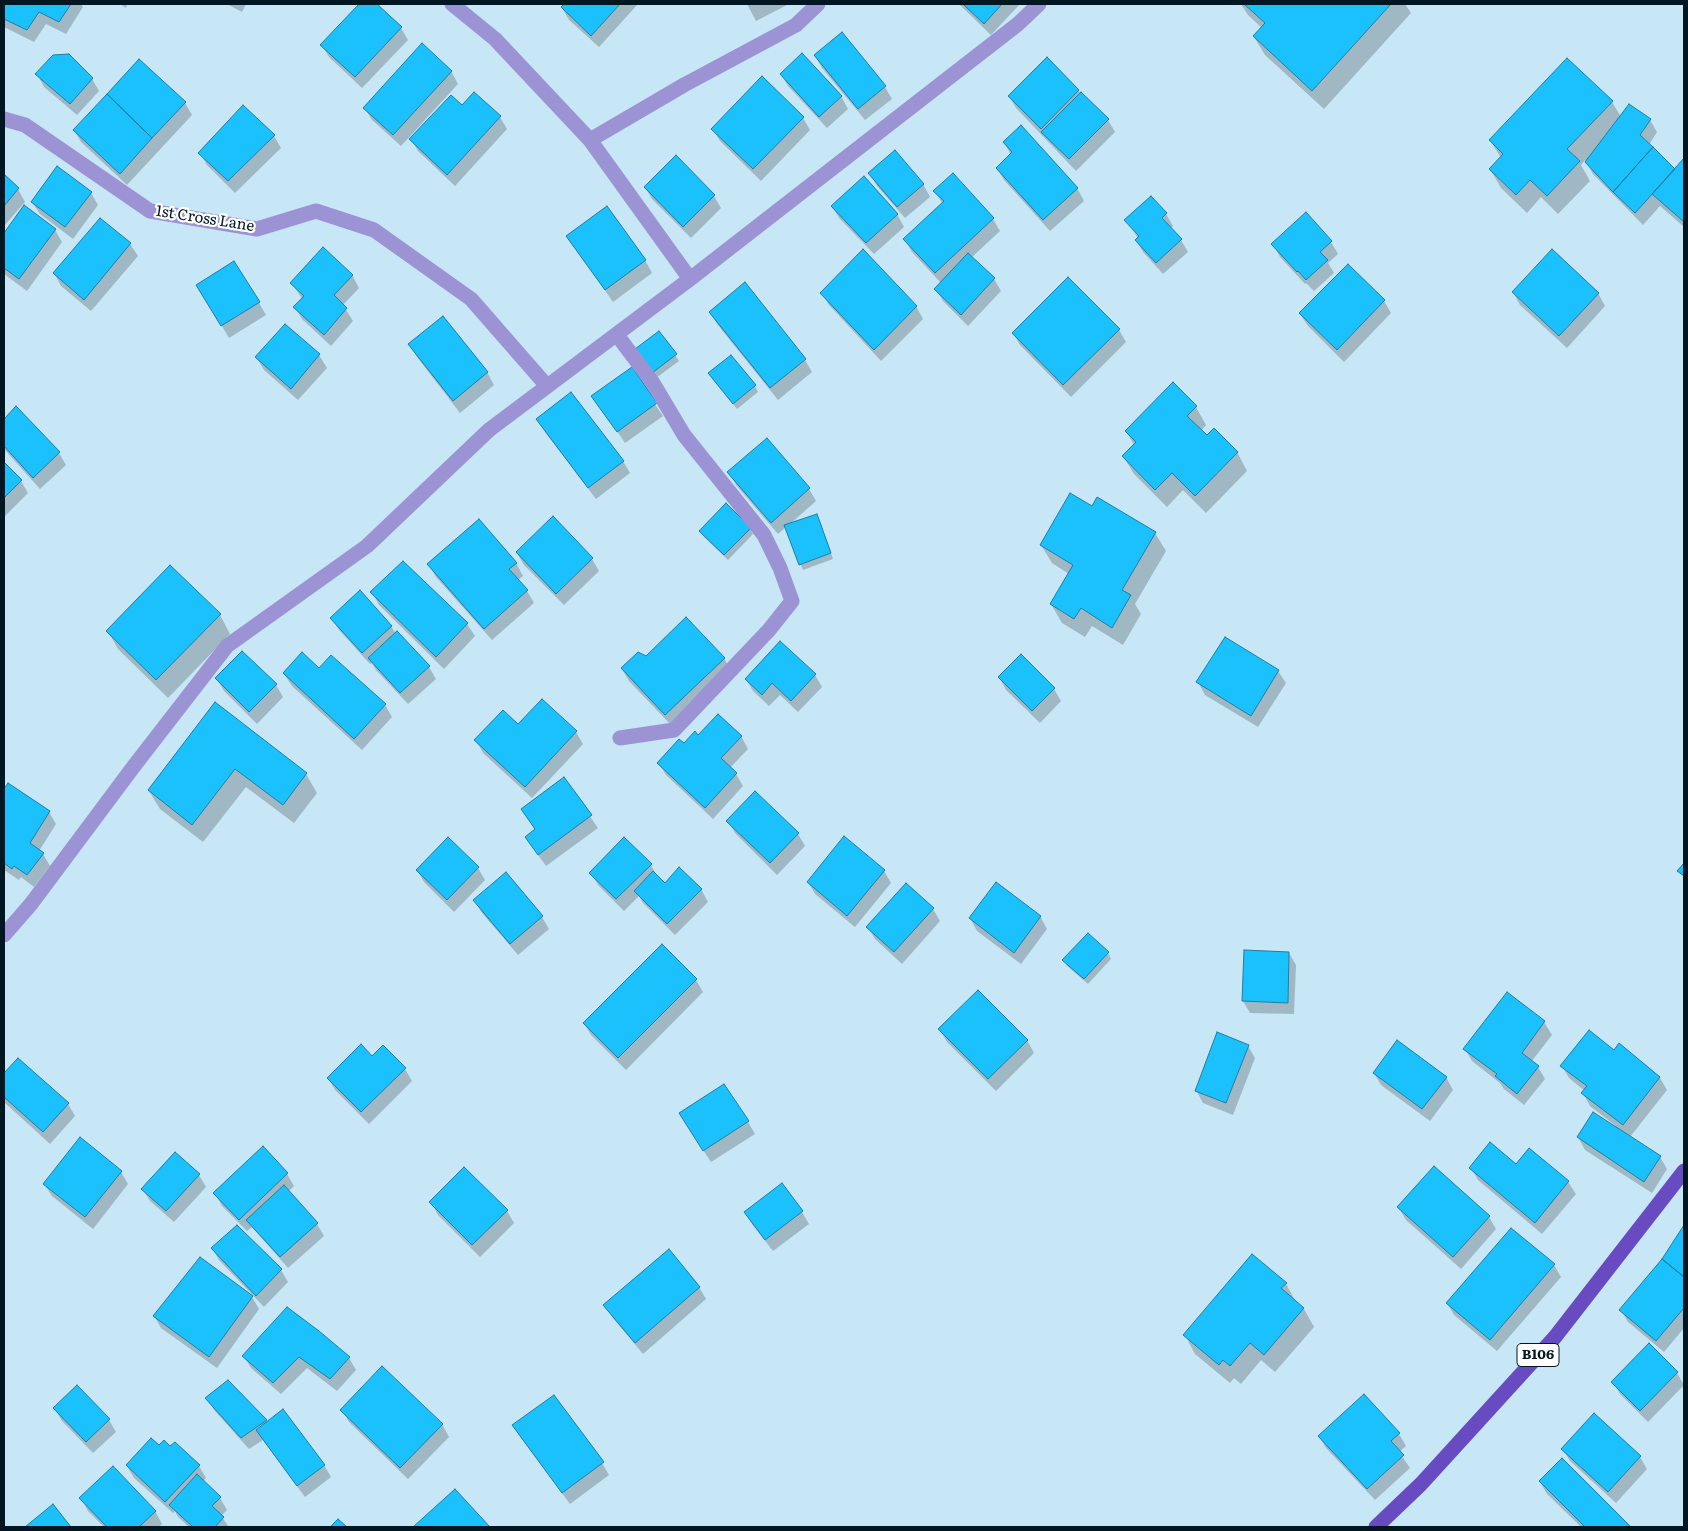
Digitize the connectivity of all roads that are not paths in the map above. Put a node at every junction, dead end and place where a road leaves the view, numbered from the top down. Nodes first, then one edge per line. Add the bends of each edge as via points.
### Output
1 (452, 4) edge
2 (818, 4) edge
3 (1039, 4) edge
4 (4, 119) edge
5 (590, 140) junction
6 (690, 279) junction
7 (617, 334) junction
8 (547, 386) junction
9 (620, 738) dead end
10 (4, 935) edge
11 (1684, 1171) edge
12 (1376, 1527) edge

1 - 5 street via 495,39
2 - 5 street via 796,25
3 - 6 street
4 - 8 street, 1st Cross Lane via 25,125 150,211 257,229 316,211 374,230 471,299
5 - 6 street
6 - 7 street
7 - 8 street
7 - 9 street via 653,383 684,435 764,535 792,601 769,630 674,730
8 - 10 street via 489,430 367,546 227,646
11 - 12 main road, B106 via 1555,1336 1421,1484

